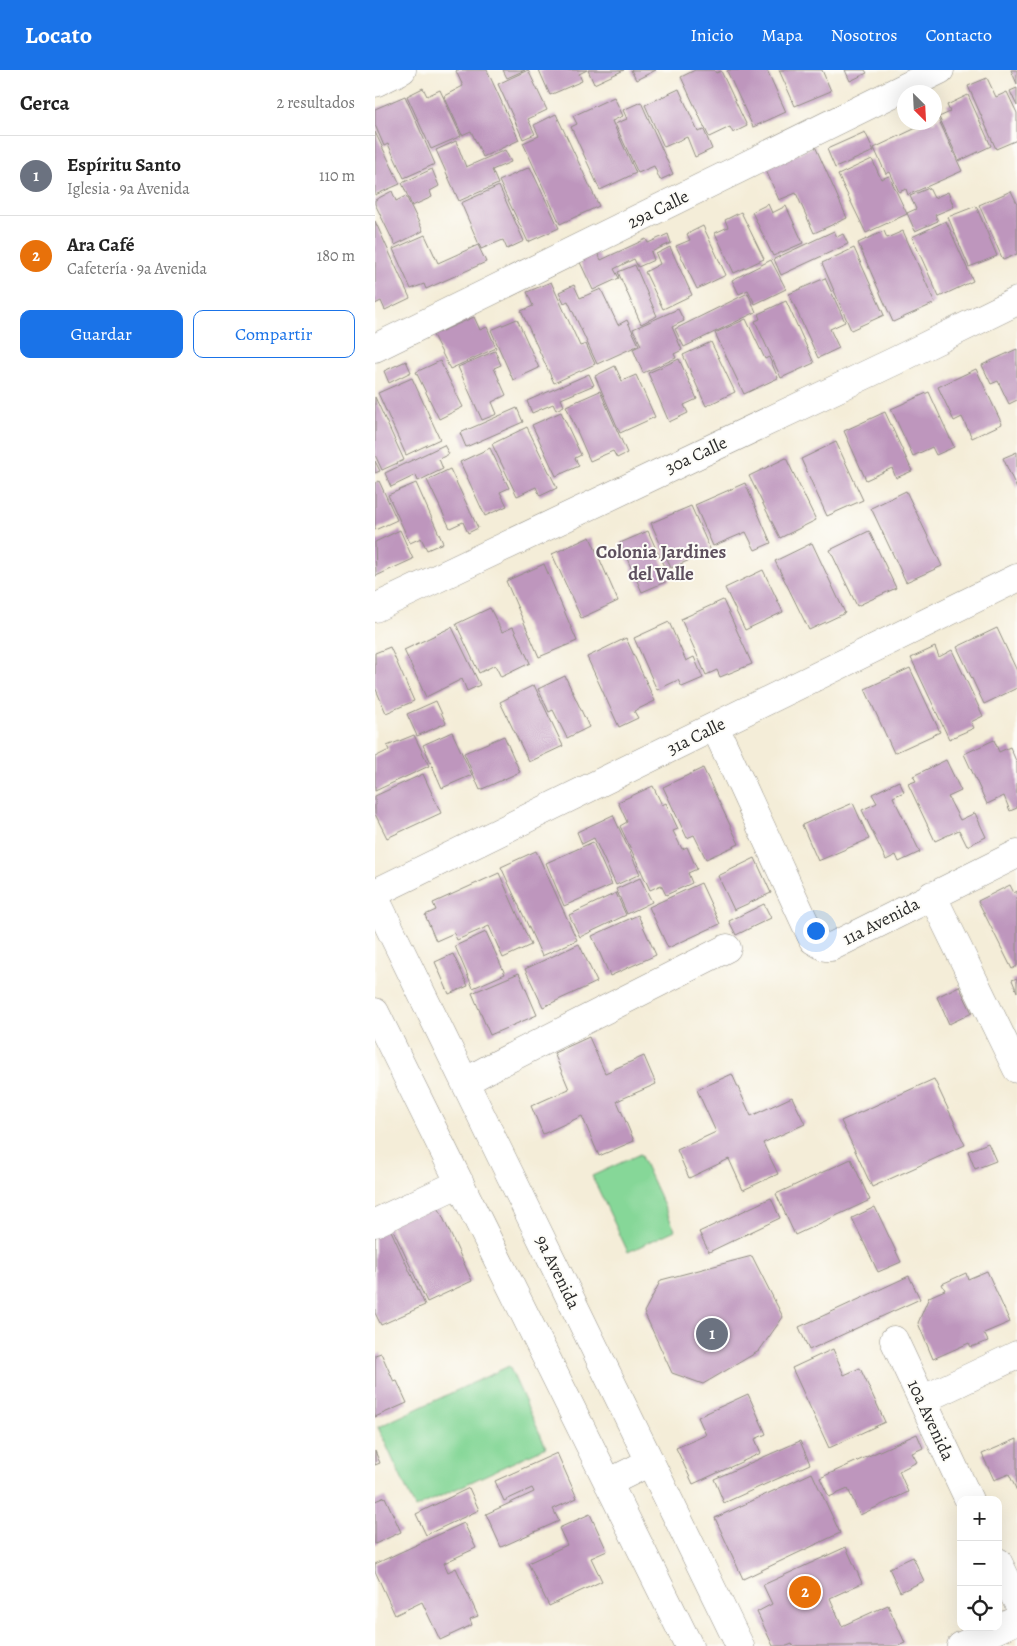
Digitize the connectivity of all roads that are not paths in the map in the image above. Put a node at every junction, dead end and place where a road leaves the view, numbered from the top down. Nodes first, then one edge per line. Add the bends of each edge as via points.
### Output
1 (402, 70) edge
2 (940, 70) edge
3 (375, 83) edge
4 (1017, 300) edge
5 (375, 348) edge
6 (1017, 578) edge
7 (375, 608) edge
8 (715, 727) junction
9 (1017, 854) edge
10 (375, 893) edge
11 (932, 895) junction
12 (375, 898) edge
13 (727, 948) dead end
14 (375, 1012) edge
15 (1017, 1069) edge
16 (465, 1082) junction
17 (460, 1183) junction
18 (375, 1223) edge
19 (893, 1340) dead end
20 (1017, 1355) edge
21 (922, 1400) junction
22 (650, 1462) junction
23 (608, 1483) junction
24 (967, 1496) edge
25 (1002, 1570) edge
26 (1017, 1601) edge
27 (1017, 1620) edge
28 (689, 1646) edge
29 (740, 1646) edge
30 (961, 1646) edge

1 - 3 street
2 - 5 street, 29a Calle
4 - 7 street, 30a Calle
6 - 8 street, 31a Calle
8 - 10 street, 31a Calle
8 - 11 street, 11a Avenida via 813,940 831,947
9 - 11 street
11 - 15 street, 11a Avenida
12 - 16 street, 9a Avenida
13 - 16 street
14 - 17 street
16 - 22 street, 9a Avenida
17 - 18 street
17 - 23 street
19 - 21 street, 10a Avenida
20 - 21 street
21 - 24 street, 10a Avenida
22 - 23 street
22 - 29 street, 9a Avenida
23 - 28 street
25 - 26 street
27 - 30 street

